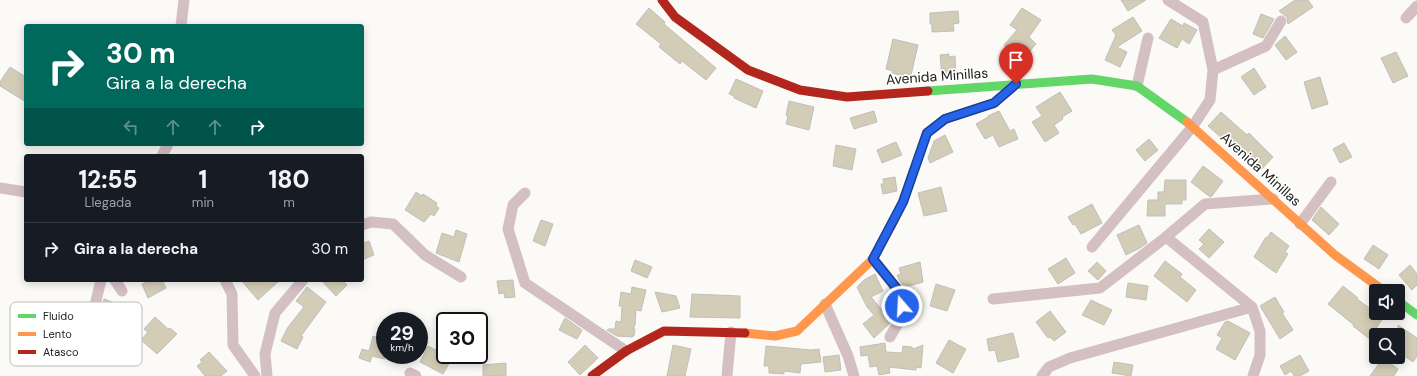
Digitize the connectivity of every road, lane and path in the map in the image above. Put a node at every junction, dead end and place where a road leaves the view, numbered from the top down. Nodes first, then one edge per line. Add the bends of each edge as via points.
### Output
1 (184, 0) edge
2 (662, 0) edge
3 (1168, 0) edge
4 (1417, 6) edge
5 (1406, 18) dead end
6 (1280, 21) dead end
7 (181, 24) edge
8 (1148, 38) dead end
9 (1213, 70) junction
10 (1016, 84) junction
11 (1138, 86) junction
12 (1194, 126) junction
13 (1331, 182) dead end
14 (0, 188) edge
15 (24, 192) edge
16 (525, 193) dead end
17 (1273, 199) junction
18 (364, 224) edge
19 (1300, 224) junction
20 (1166, 237) junction
21 (1092, 247) dead end
22 (873, 259) junction
23 (462, 276) dead end
24 (101, 282) edge
25 (116, 282) edge
26 (226, 282) edge
27 (301, 282) edge
28 (1374, 284) edge
29 (122, 291) dead end
30 (993, 299) dead end
31 (96, 302) edge
32 (825, 304) junction
33 (1405, 306) edge
34 (1252, 307) junction
35 (1417, 315) edge
36 (731, 332) junction
37 (890, 337) dead end
38 (626, 351) junction
39 (255, 376) edge
40 (267, 376) edge
41 (592, 376) edge
42 (727, 376) edge
43 (854, 376) edge
44 (1042, 376) edge
45 (1253, 376) edge

1 - 7 street
2 - 10 street, Avenida Minillas via 675,17 748,70 800,90 847,97
3 - 9 street via 1203,22
4 - 5 street
6 - 9 street via 1266,46
8 - 11 street
9 - 12 street via 1210,100
10 - 11 street, Avenida Minillas via 1092,79
10 - 22 street via 994,103 945,119 927,133 903,202
11 - 12 street, Avenida Minillas
12 - 17 street, Avenida Minillas
12 - 21 street
13 - 19 street
14 - 15 street
16 - 38 street via 513,205 508,229 525,283
17 - 19 street, Avenida Minillas
17 - 20 street via 1205,204
18 - 23 street via 393,224 425,255
19 - 28 street, Avenida Minillas via 1334,255
20 - 30 street via 1100,288
20 - 34 street
22 - 32 street
22 - 37 street via 902,295 902,316
24 - 31 street
25 - 29 street
26 - 39 street via 232,294 233,345
27 - 40 street via 275,313 265,354
32 - 36 street via 797,331 775,336
32 - 43 street
33 - 35 street
34 - 44 street via 1070,358 1049,367
34 - 45 street via 1260,330 1260,355
36 - 38 street via 664,331
36 - 42 street
38 - 41 street

